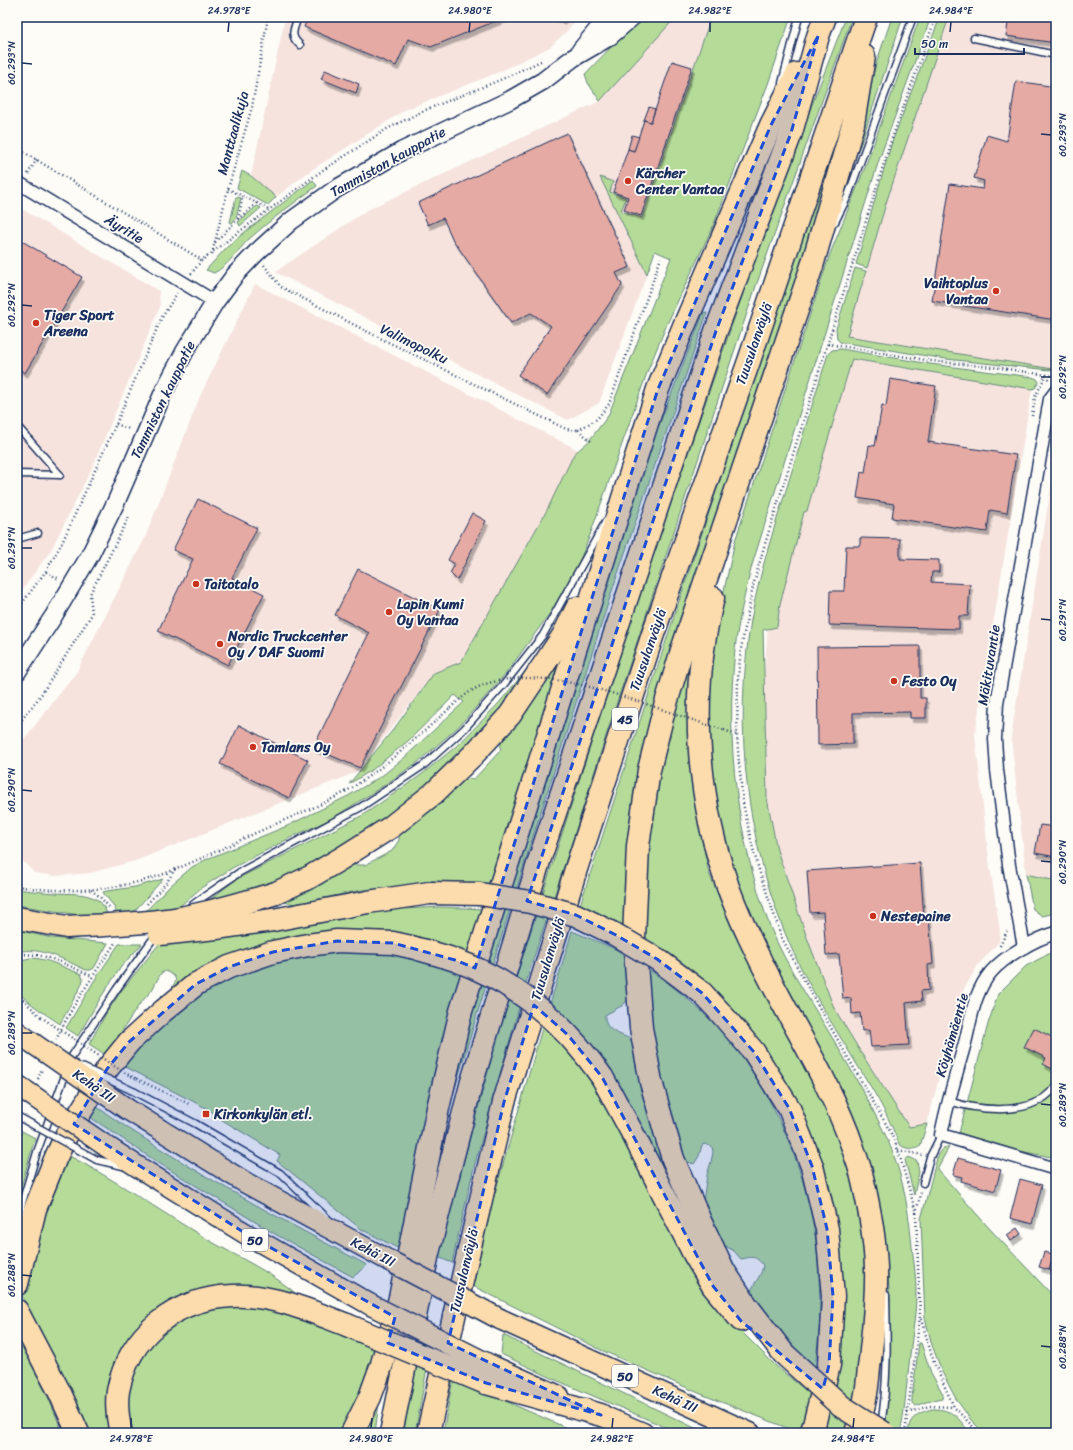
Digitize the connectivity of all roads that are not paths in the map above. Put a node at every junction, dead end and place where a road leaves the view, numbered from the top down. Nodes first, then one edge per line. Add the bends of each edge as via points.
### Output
1 (298, 17) edge
2 (608, 17) edge
3 (632, 17) edge
4 (799, 17) edge
5 (866, 17) edge
6 (870, 17) edge
7 (913, 17) edge
8 (821, 27) edge
9 (974, 38) dead end
10 (300, 45) dead end
11 (1056, 55) edge
12 (573, 58) junction
13 (780, 89) dead end
14 (778, 96) dead end
15 (771, 125) junction
16 (17, 182) edge
17 (830, 231) dead end
18 (827, 238) dead end
19 (812, 266) junction
20 (215, 302) junction
21 (1056, 391) edge
22 (762, 412) junction
23 (17, 426) edge
24 (17, 474) edge
25 (628, 479) junction
26 (614, 506) dead end
27 (611, 523) junction
28 (38, 533) dead end
29 (17, 539) edge
30 (17, 672) edge
31 (17, 918) edge
32 (67, 927) junction
33 (1056, 933) edge
34 (1024, 947) junction
35 (24, 1037) edge
36 (26, 1085) edge
37 (1054, 1088) dead end
38 (948, 1101) junction
39 (17, 1116) edge
40 (941, 1135) junction
41 (101, 1153) junction
42 (1056, 1169) edge
43 (923, 1182) road end
44 (17, 1229) edge
45 (876, 1268) junction
46 (17, 1284) edge
47 (17, 1311) edge
48 (784, 1354) junction
49 (488, 1374) junction
50 (601, 1415) joint
51 (78, 1433) edge
52 (121, 1433) edge
53 (352, 1433) edge
54 (391, 1433) edge
55 (428, 1433) edge
56 (643, 1433) edge
57 (750, 1433) edge
58 (811, 1433) edge
59 (856, 1433) edge
60 (879, 1433) edge
61 (884, 1433) edge

1 - 10 lane via 293,33 294,40
2 - 12 main road, Tammiston kauppatie
3 - 12 main road, Tammiston kauppatie via 609,37
4 - 13 lane
5 - 55 highway, Tuusulanväylä / 45 via 653,634 576,869 504,1102
6 - 19 highway via 853,124
7 - 17 lane via 848,196
8 - 15 highway
8 - 54 highway via 791,133 716,331 537,868 469,1093 428,1253
9 - 11 lane
12 - 20 main road, Tammiston kauppatie via 543,81 510,100 402,151 336,189 291,221 235,275
14 - 15 lane
15 - 25 highway via 658,389
16 - 20 street, Äyritie
18 - 19 lane
19 - 22 highway
20 - 30 main road, Tammiston kauppatie via 164,391 90,555
21 - 34 street, Mäkituvantie via 1050,399 997,704 997,770 1009,865
22 - 45 highway via 706,627 700,682 699,734 702,776 714,842 728,888 747,932 826,1082 845,1125 862,1176 872,1227
22 - 48 highway via 682,650 649,770 638,846 634,938 641,1028 651,1082 673,1159 724,1271
23 - 24 lane via 60,475
25 - 26 lane
25 - 27 highway
27 - 32 highway, bridge via 563,636 510,716 434,793 391,827 310,877 276,893 231,907 180,918
27 - 44 lane via 543,635 506,683 464,729 424,766 361,807 240,872 199,900 156,936 72,1056 37,1152
27 - 53 highway via 461,1010 438,1108 400,1298 382,1364 370,1397
28 - 29 lane
31 - 32 highway
32 - 58 highway, bridge via 122,935 169,934 274,920 430,893 480,894 530,902 576,915 657,959 702,993 754,1052 789,1108 812,1166 827,1229 833,1296 829,1365
33 - 34 street, Köyhämäentie
34 - 38 street, Köyhämäentie via 991,972 981,987
35 - 57 highway, Kehä III / 50, bridge via 131,1100 246,1183 500,1318
36 - 41 highway, 50, bridge
37 - 38 lane via 1045,1097 1027,1105 1000,1110 973,1108
38 - 40 street, Köyhämäentie
39 - 41 lane, bridge
40 - 42 street
40 - 43 lane via 930,1157
41 - 49 highway, 50, bridge via 143,1170 248,1235
45 - 59 highway via 875,1319 866,1392
45 - 60 lane via 886,1293 887,1345 885,1401
46 - 48 highway, bridge via 35,1209 67,1134 107,1069 129,1042 163,1010 196,984 229,967 273,952 337,941 393,943 455,960 488,974 518,992 545,1013 568,1036 602,1077 713,1286 741,1321
47 - 51 highway
48 - 61 highway, bridge via 841,1406
49 - 50 highway
49 - 52 highway, bridge via 347,1326 295,1305 261,1298 207,1298 165,1316 146,1333 133,1350 123,1370 118,1392
50 - 56 highway

